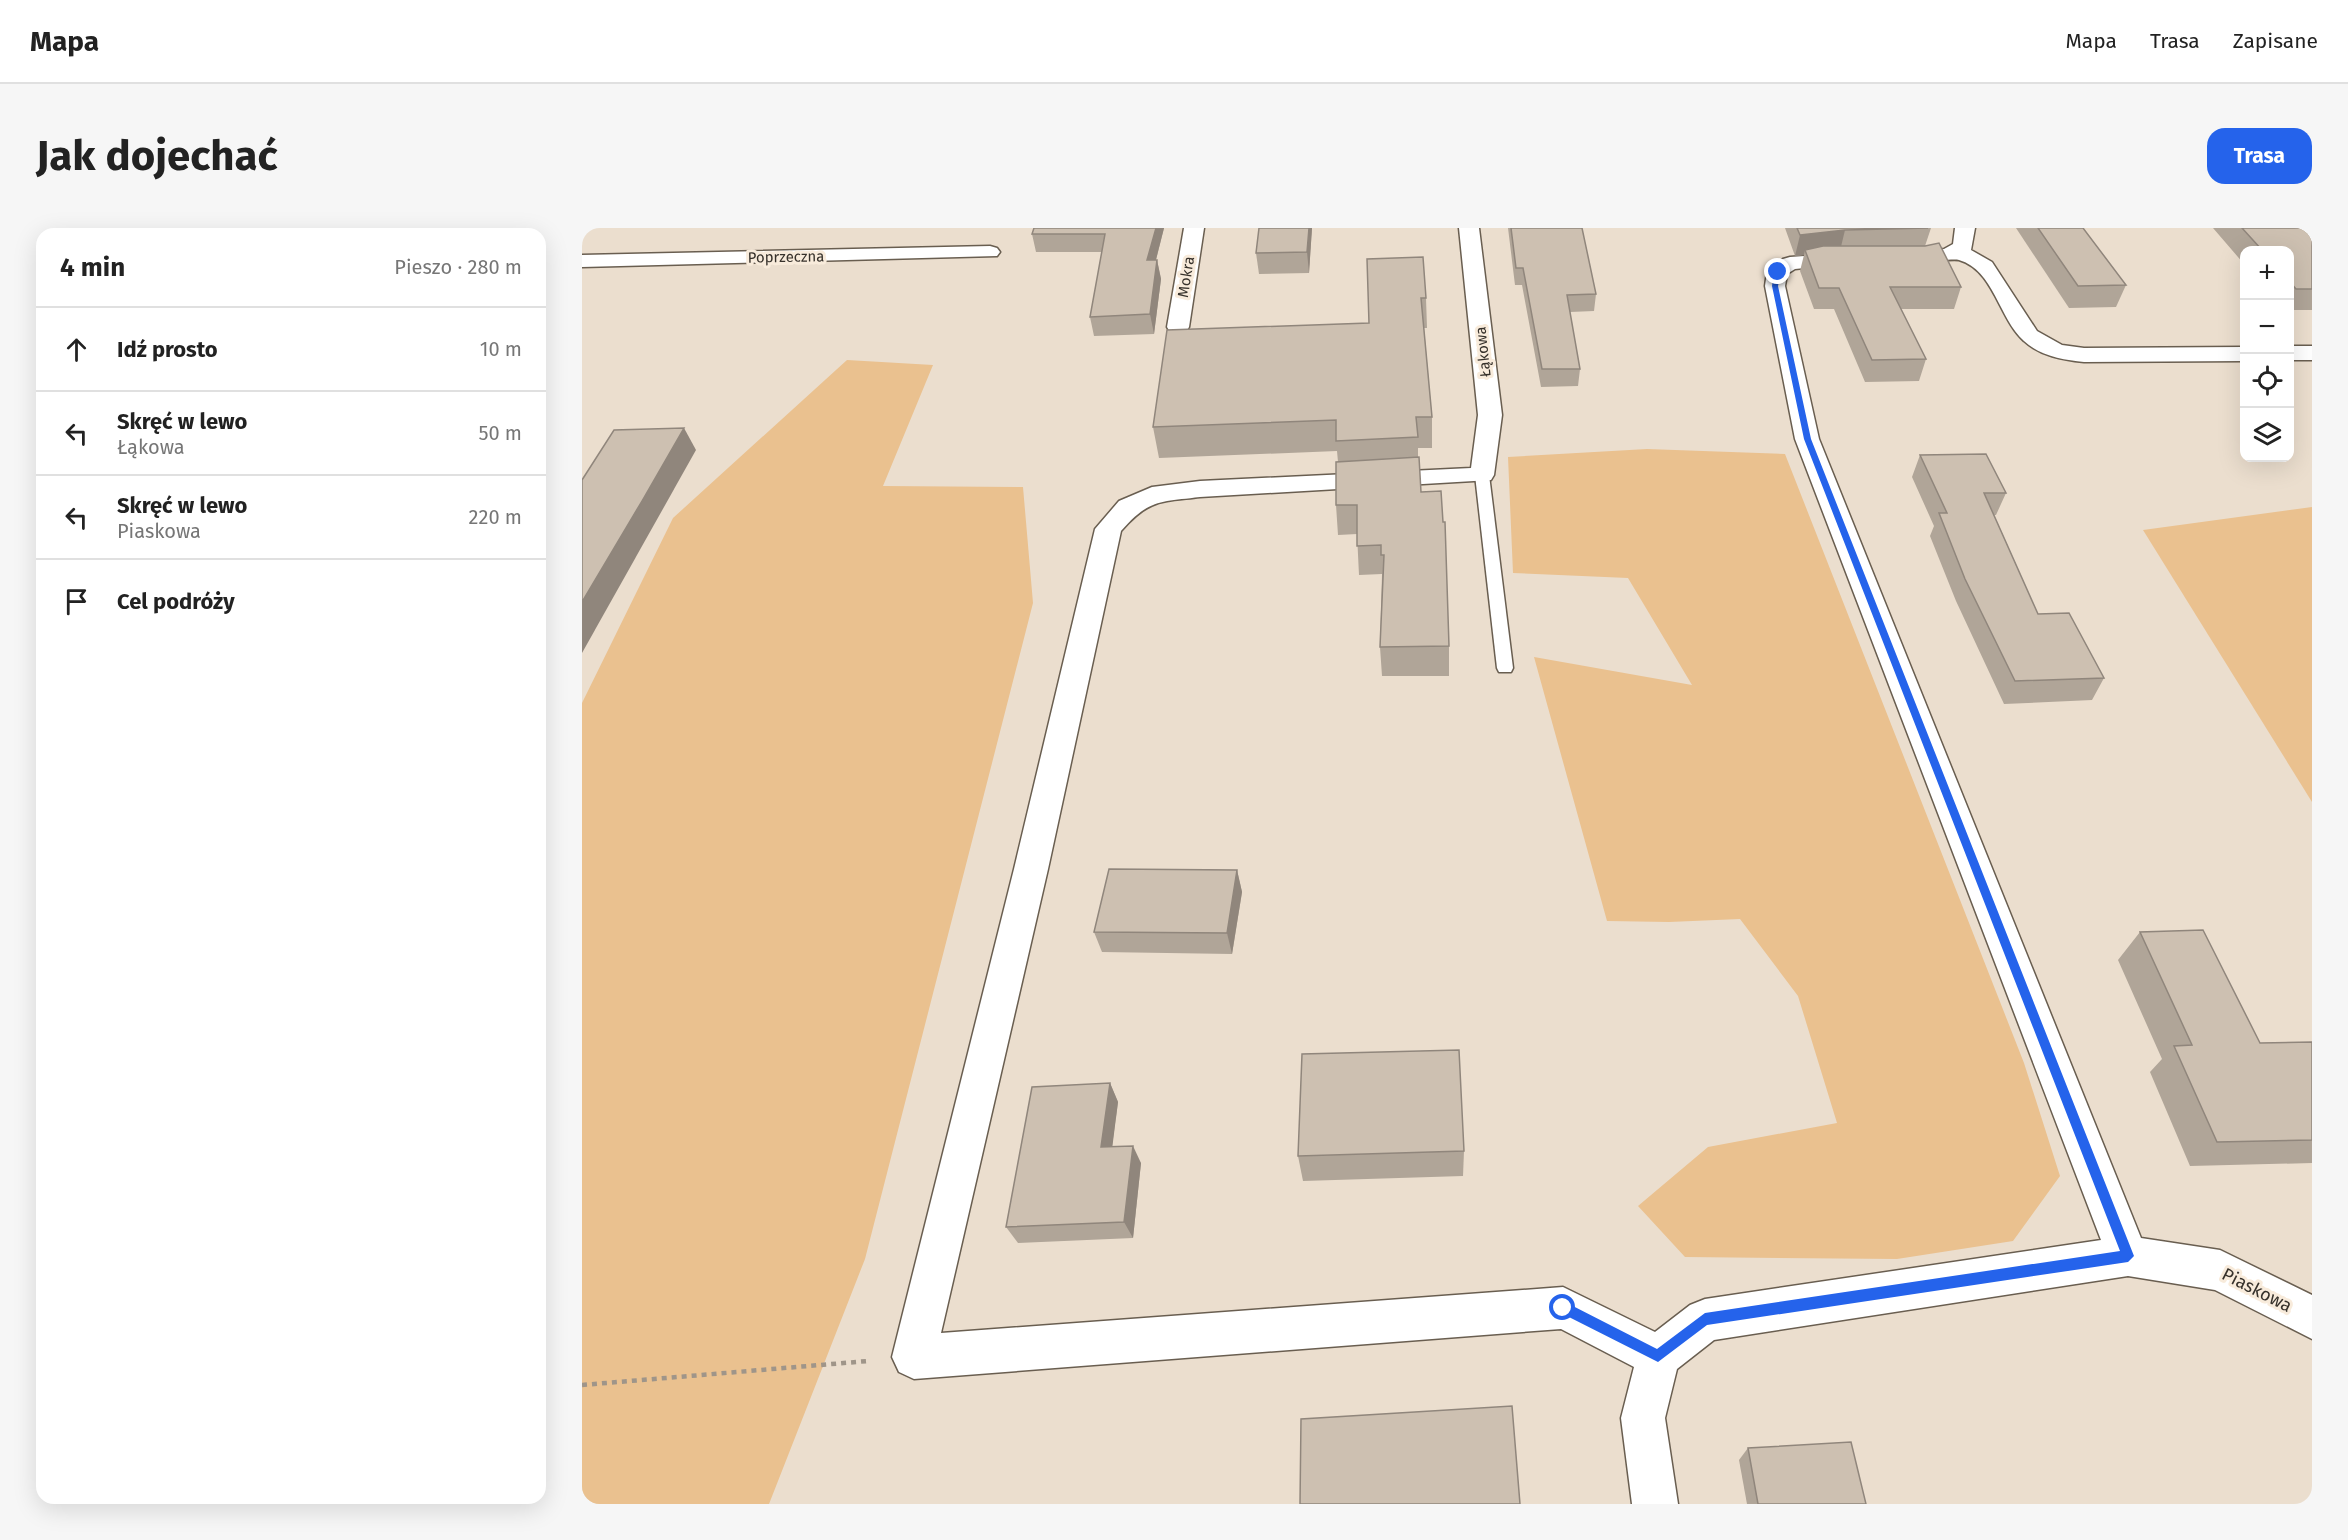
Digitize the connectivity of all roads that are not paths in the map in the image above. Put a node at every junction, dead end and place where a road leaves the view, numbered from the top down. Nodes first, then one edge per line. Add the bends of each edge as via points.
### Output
1 (1194, 228) edge
2 (1469, 228) edge
3 (1961, 239) edge
4 (582, 261) edge
5 (982, 274) dead end
6 (1178, 327) edge
7 (2294, 353) edge
8 (2312, 353) edge
9 (2240, 354) edge
10 (1482, 476) junction
11 (1505, 668) dead end
12 (2128, 1256) junction
13 (2312, 1318) edge
14 (1658, 1356) junction
15 (1655, 1504) edge

1 - 6 street, Mokra
2 - 10 street, Łąkowa via 1490,415
3 - 9 street via 1985,266 2029,335 2058,351 2084,355
3 - 12 street via 1949,255 1790,263 1778,272 1775,286 1807,439
4 - 5 street, Poprzeczna via 993,244
7 - 8 street
10 - 11 lane
10 - 14 street via 1200,489 1152,495 1128,507 1108,529 914,1357 1563,1308
12 - 13 street, Piaskowa via 2220,1270
12 - 14 street via 1705,1320
14 - 15 street via 1643,1419

